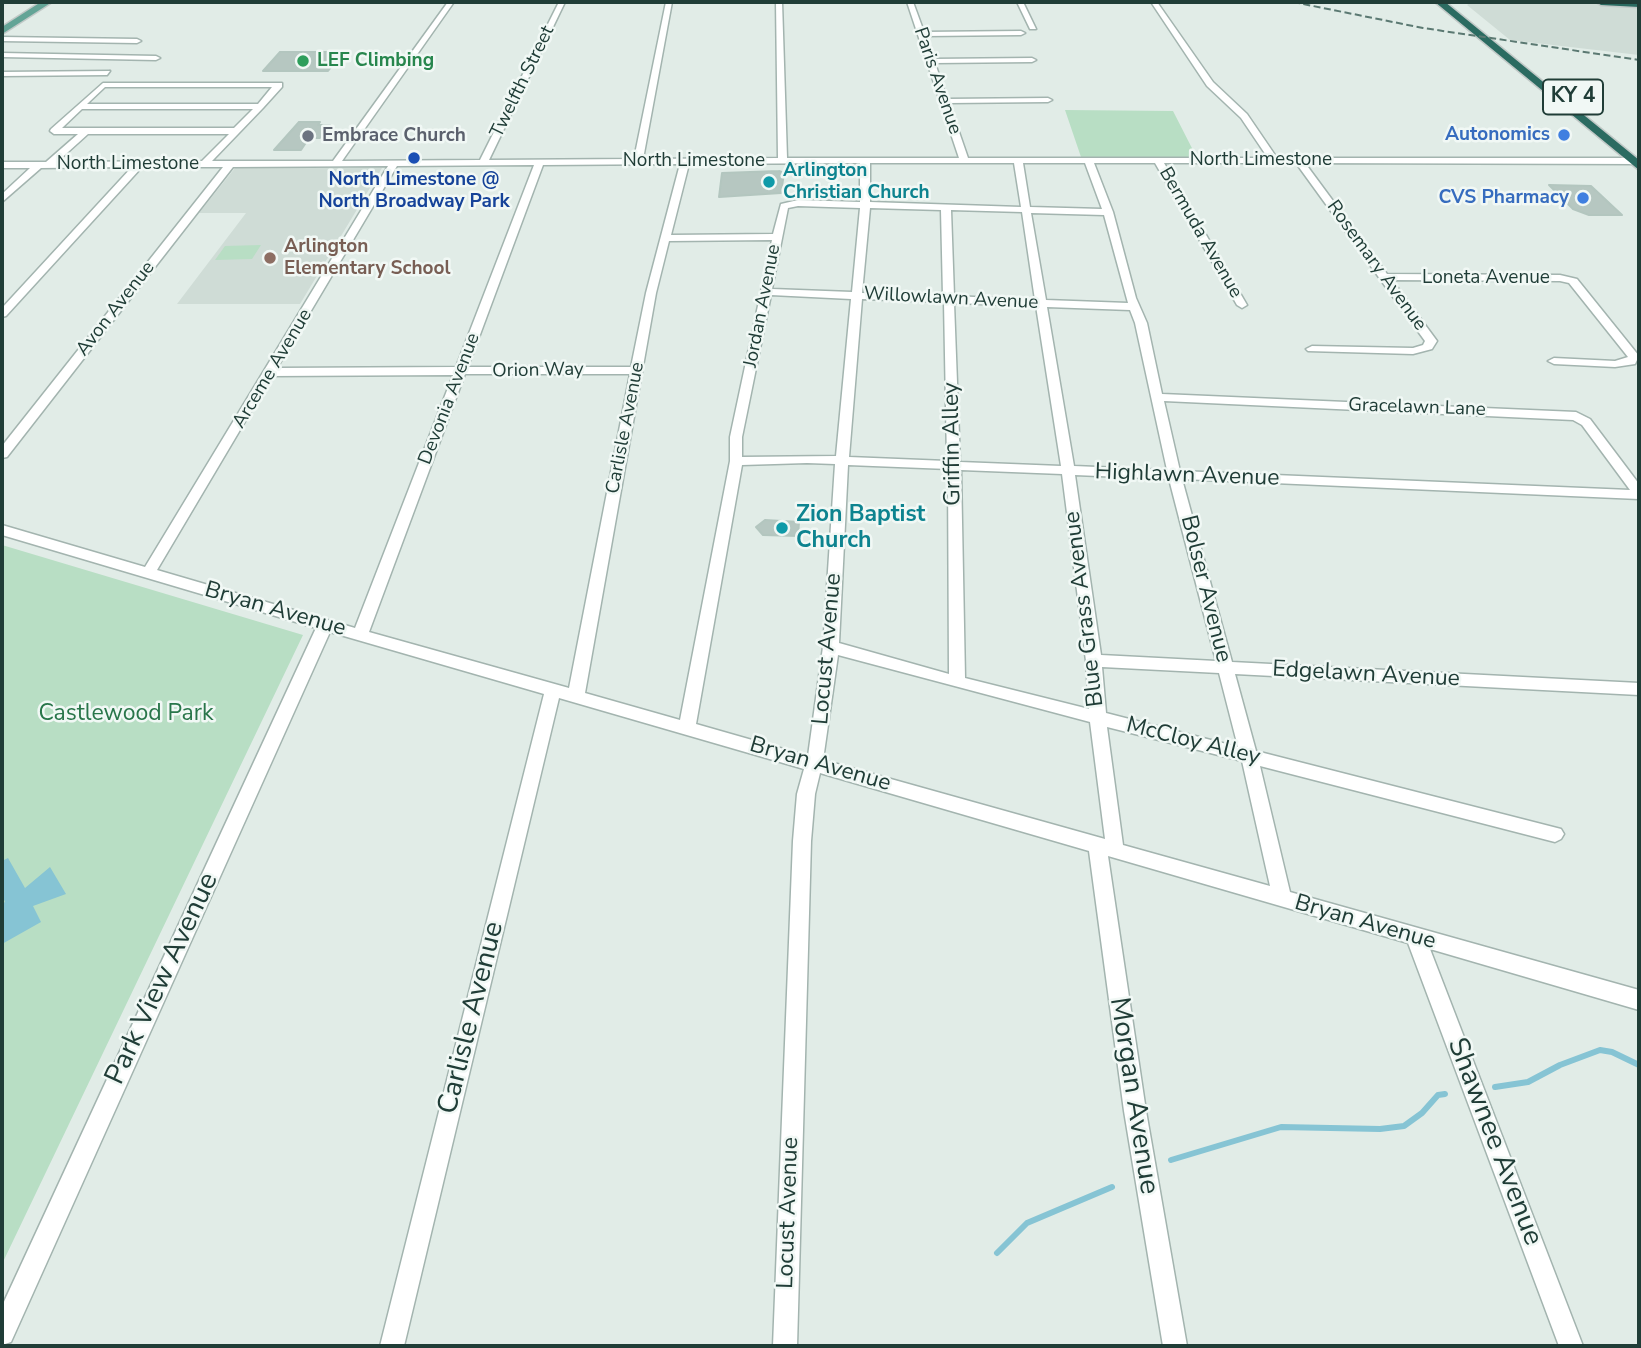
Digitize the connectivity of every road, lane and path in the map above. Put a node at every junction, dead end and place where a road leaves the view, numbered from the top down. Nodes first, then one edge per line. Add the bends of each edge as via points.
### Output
1 (47, 2) edge
2 (451, 2) edge
3 (562, 2) edge
4 (669, 2) edge
5 (779, 2) edge
6 (910, 2) edge
7 (1020, 2) edge
8 (1154, 2) edge
9 (1440, 2) edge
10 (1456, 2) edge
11 (1601, 2) edge
12 (1639, 4) edge
13 (1033, 27) dead end
14 (2, 31) edge
15 (1021, 33) dead end
16 (921, 34) junction
17 (2, 39) edge
18 (2, 55) edge
19 (116, 58) junction
20 (130, 58) junction
21 (156, 58) dead end
22 (1032, 60) dead end
23 (930, 61) junction
24 (107, 73) junction
25 (2, 74) edge
26 (103, 85) junction
27 (1048, 100) dead end
28 (944, 101) junction
29 (260, 106) junction
30 (81, 107) junction
31 (86, 131) junction
32 (236, 131) junction
33 (1638, 159) edge
34 (865, 160) junction
35 (964, 160) junction
36 (1018, 160) junction
37 (1088, 160) junction
38 (1158, 160) junction
39 (1274, 160) junction
40 (1297, 160) junction
41 (638, 161) junction
42 (783, 161) junction
43 (540, 162) junction
44 (685, 162) junction
45 (336, 163) junction
46 (394, 163) junction
47 (484, 163) junction
48 (140, 164) junction
49 (204, 164) junction
50 (230, 164) junction
51 (2, 165) edge
52 (43, 165) junction
53 (2, 199) edge
54 (865, 205) junction
55 (946, 207) junction
56 (1026, 210) junction
57 (1108, 212) junction
58 (777, 237) junction
59 (666, 238) junction
60 (1385, 278) junction
61 (767, 292) junction
62 (858, 294) junction
63 (949, 299) junction
64 (1042, 303) junction
65 (1242, 305) dead end
66 (1134, 307) junction
67 (2, 314) edge
68 (1312, 349) dead end
69 (1554, 361) dead end
70 (636, 370) junction
71 (271, 372) junction
72 (460, 372) junction
73 (1156, 397) junction
74 (2, 454) edge
75 (736, 460) junction
76 (842, 460) junction
77 (954, 466) junction
78 (1068, 472) junction
79 (1174, 474) junction
80 (1639, 494) edge
81 (2, 530) edge
82 (148, 573) junction
83 (325, 625) junction
84 (360, 635) junction
85 (831, 647) junction
86 (1094, 662) junction
87 (1225, 668) junction
88 (957, 682) junction
89 (1639, 689) edge
90 (553, 690) junction
91 (576, 696) junction
92 (1098, 718) junction
93 (687, 727) junction
94 (1249, 756) junction
95 (812, 763) junction
96 (1555, 834) dead end
97 (1106, 848) junction
98 (1282, 899) junction
99 (1416, 938) junction
100 (1639, 1000) edge
101 (2, 1333) edge
102 (391, 1346) edge
103 (785, 1346) edge
104 (1175, 1346) edge
105 (1571, 1346) edge

1 - 14 main road
2 - 45 street
3 - 47 street, Twelfth Street
4 - 41 street
5 - 42 street
6 - 16 street, Paris Avenue
7 - 13 street
8 - 39 street via 1210,84 1244,116
9 - 33 highway, KY 4
10 - 33 highway, KY 4
11 - 12 highway
15 - 16 street
16 - 23 street, Paris Avenue
17 - 19 street via 137,41
18 - 19 street
19 - 20 street
20 - 21 street
20 - 24 street
22 - 23 street
23 - 28 street, Paris Avenue
24 - 25 street
24 - 26 street
26 - 29 street via 279,85
26 - 30 street
27 - 28 street
28 - 35 street, Paris Avenue
29 - 30 street
29 - 32 street
30 - 31 street via 54,131
31 - 32 street
31 - 52 street
32 - 49 street
33 - 40 street, North Limestone
34 - 35 street, North Limestone
34 - 42 street, North Limestone
34 - 54 street, Locust Avenue
35 - 36 street, North Limestone
36 - 37 street, North Limestone
36 - 56 street, Blue Grass Avenue
37 - 38 street, North Limestone
37 - 57 street, Bolser Avenue
38 - 39 street, North Limestone
38 - 65 street, Bermuda Avenue
39 - 40 street, North Limestone
40 - 60 street, Rosemary Avenue
41 - 43 street, North Limestone
41 - 44 street, North Limestone
42 - 44 street, North Limestone
43 - 47 street, North Limestone
43 - 72 street, Devonia Avenue
44 - 59 street, Carlisle Avenue
45 - 46 street, North Limestone
45 - 50 street, North Limestone
46 - 47 street, North Limestone
46 - 71 street, Arceme Avenue
48 - 49 street, North Limestone
48 - 52 street, North Limestone
48 - 67 street
49 - 50 street, North Limestone
50 - 74 street, Avon Avenue
51 - 52 street, North Limestone
52 - 53 street
54 - 55 street, Jordan Avenue
54 - 58 street, Jordan Avenue via 788,204 781,210
54 - 62 street, Locust Avenue
55 - 56 street, Jordan Avenue
55 - 63 street, Griffin Alley
56 - 57 street, Jordan Avenue
56 - 64 street, Blue Grass Avenue
57 - 66 street, Bolser Avenue
58 - 59 street
58 - 61 street, Jordan Avenue
59 - 70 street, Carlisle Avenue
60 - 68 street, Rosemary Avenue via 1431,341 1428,347 1413,351
60 - 69 street, Loneta Avenue via 1573,281 1634,357 1631,362 1615,364
61 - 62 street, Willowlawn Avenue
61 - 75 street, Jordan Avenue via 736,437
62 - 63 street, Willowlawn Avenue
62 - 76 street, Locust Avenue
63 - 64 street, Willowlawn Avenue
63 - 77 street, Griffin Alley
64 - 66 street, Willowlawn Avenue
64 - 78 street, Blue Grass Avenue
66 - 73 street, Bolser Avenue
70 - 72 street, Orion Way
70 - 91 street, Carlisle Avenue
71 - 72 street, Orion Way
71 - 82 street, Arceme Avenue
72 - 84 street, Devonia Avenue
73 - 79 street, Bolser Avenue
73 - 80 street, Gracelawn Lane via 1576,416 1586,422
75 - 76 street, Highlawn Avenue
75 - 93 street, Jordan Avenue
76 - 77 street, Highlawn Avenue
76 - 85 street, Locust Avenue
77 - 78 street, Highlawn Avenue
77 - 88 street, Griffin Alley
78 - 79 street, Highlawn Avenue
78 - 86 street, Blue Grass Avenue
79 - 80 street, Highlawn Avenue
79 - 87 street, Bolser Avenue
81 - 82 street, Bryan Avenue
82 - 83 street, Bryan Avenue
83 - 84 street, Bryan Avenue
83 - 101 street, Park View Avenue
84 - 90 street, Bryan Avenue
85 - 88 street, McCloy Alley
85 - 95 street, Locust Avenue via 819,744
86 - 87 street, Edgelawn Avenue
86 - 92 street, Blue Grass Avenue
87 - 89 street, Edgelawn Avenue
87 - 94 street, Bolser Avenue
88 - 92 street, McCloy Alley
90 - 91 street, Bryan Avenue
90 - 102 street, Carlisle Avenue
91 - 93 street, Bryan Avenue
92 - 94 street, McCloy Alley
92 - 97 street, Blue Grass Avenue
93 - 95 street, Bryan Avenue
94 - 96 street, McCloy Alley
94 - 98 street, Bolser Avenue
95 - 97 street, Bryan Avenue
95 - 103 street, Locust Avenue via 802,841
97 - 98 street, Bryan Avenue
97 - 104 street, Morgan Avenue via 1135,1111
98 - 99 street, Bryan Avenue
99 - 100 street, Bryan Avenue
99 - 105 street, Shawnee Avenue

